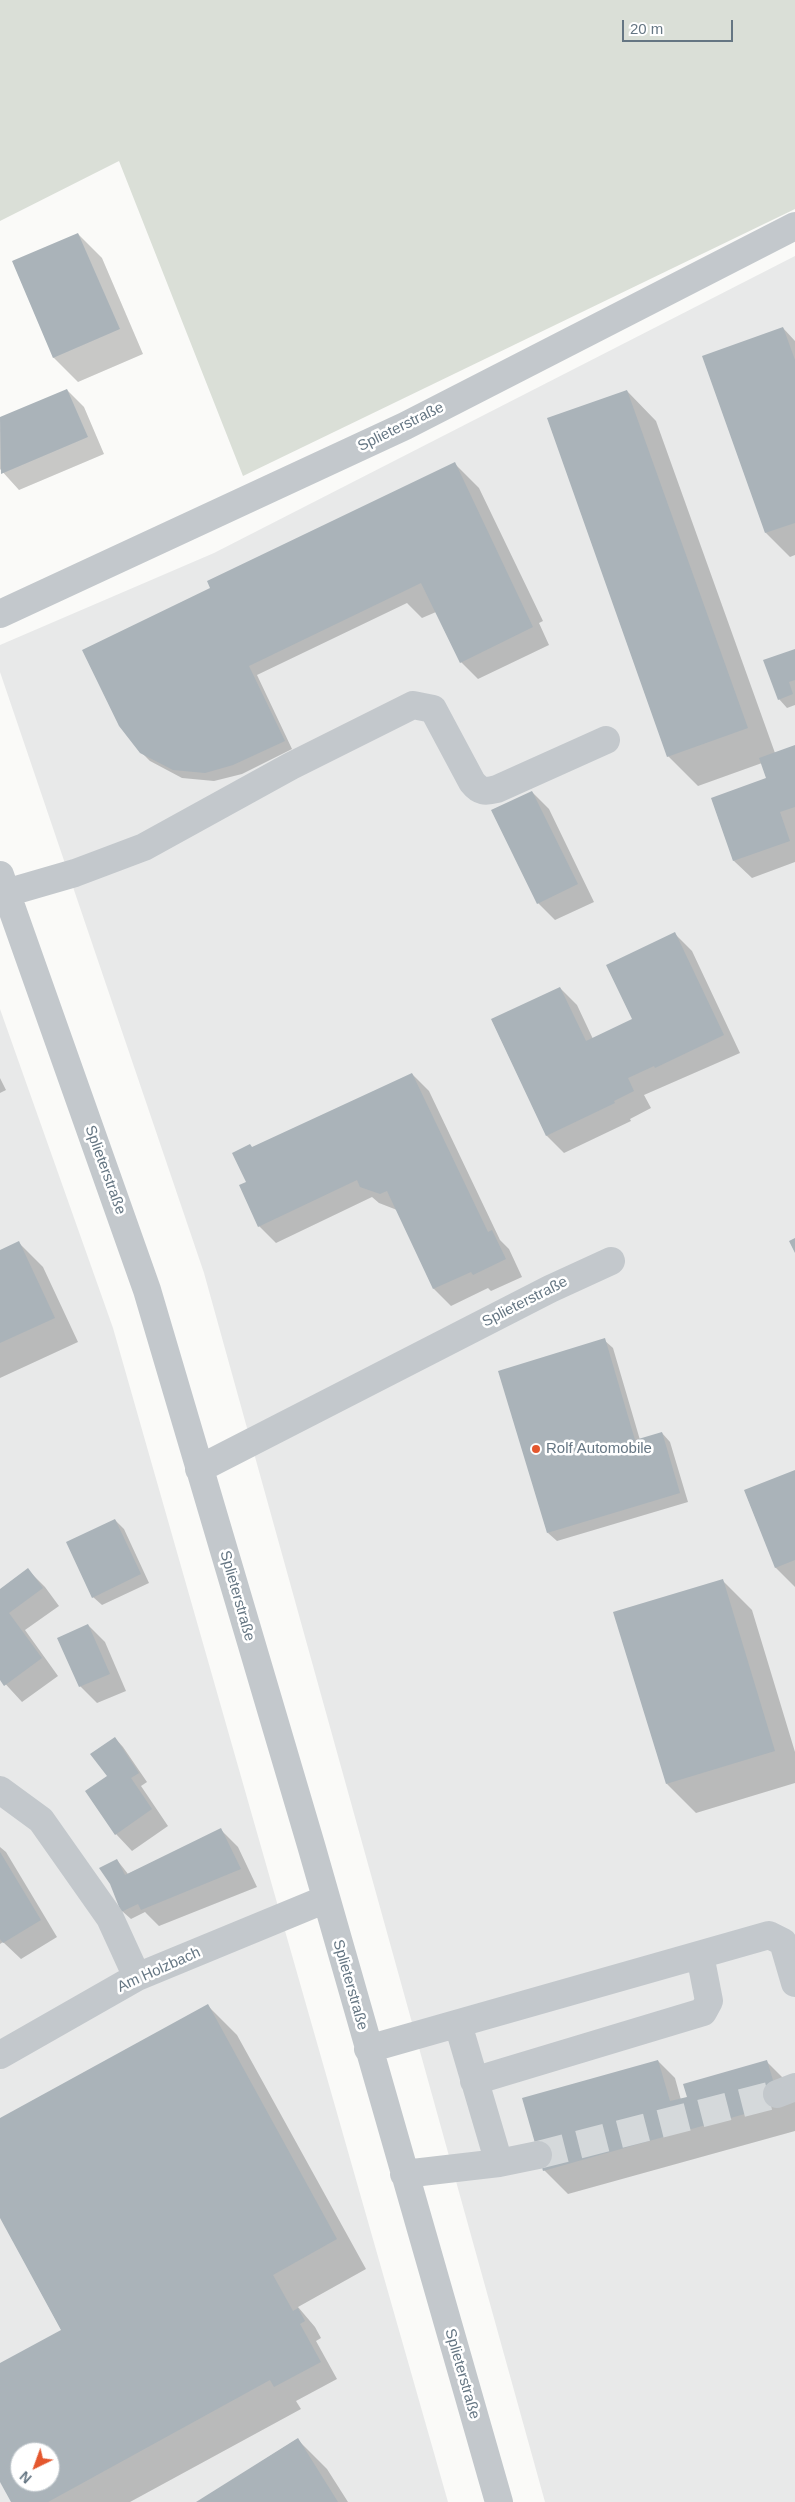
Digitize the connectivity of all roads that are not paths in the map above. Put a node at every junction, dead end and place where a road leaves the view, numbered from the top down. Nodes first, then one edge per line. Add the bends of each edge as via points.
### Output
1 (795, 226) edge
2 (0, 614) edge
3 (606, 740) dead end
4 (3, 884) edge
5 (611, 1261) dead end
6 (200, 1468) junction
7 (0, 1790) edge
8 (326, 1899) junction
9 (700, 1955) junction
10 (137, 1977) junction
11 (795, 1983) edge
12 (458, 2024) junction
13 (368, 2049) junction
14 (0, 2055) edge
15 (474, 2080) junction
16 (538, 2155) tunnel mouth
17 (499, 2163) junction
18 (404, 2174) junction
19 (499, 2502) edge

1 - 2 street, Splieterstraße via 405,426
3 - 4 street via 497,790 486,792 472,782 433,709 413,705 291,766 144,847 75,873
4 - 6 street, Splieterstraße via 147,1290
5 - 6 street, Splieterstraße
6 - 8 street, Splieterstraße
7 - 10 street via 41,1820 110,1918
8 - 10 street, Am Holzbach
8 - 13 street, Splieterstraße
9 - 11 street via 769,1935 784,1942
9 - 12 street
9 - 15 street via 709,2001 703,2012
10 - 14 street, Am Holzbach
12 - 13 street
12 - 15 street
13 - 18 street, Splieterstraße
15 - 17 street
16 - 17 street
17 - 18 street
18 - 19 street, Splieterstraße

